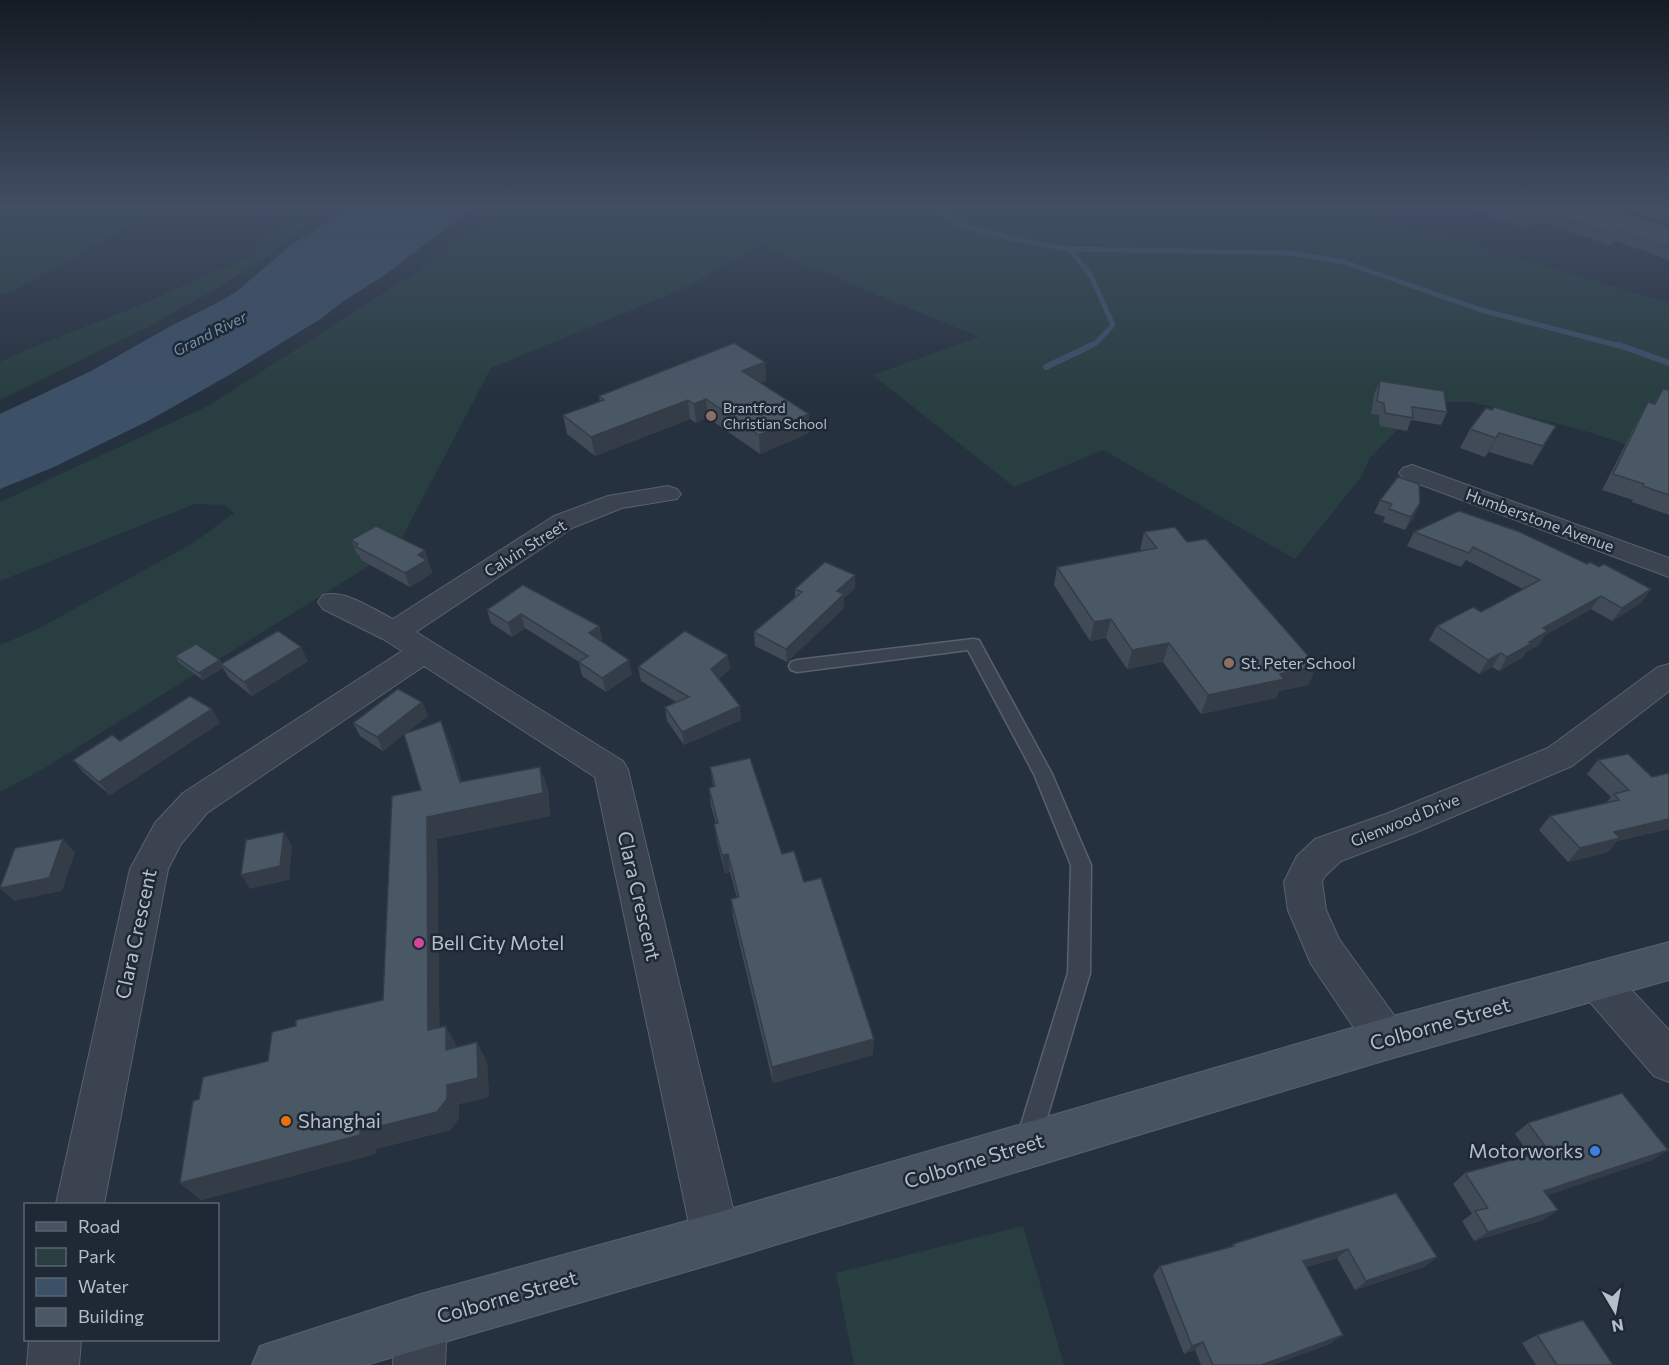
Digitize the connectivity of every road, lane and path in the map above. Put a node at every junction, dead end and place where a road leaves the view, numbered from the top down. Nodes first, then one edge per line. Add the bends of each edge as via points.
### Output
1 (1412, 473) dead end
2 (668, 494) dead end
3 (1669, 568) edge
4 (333, 602) dead end
5 (408, 642) junction
6 (797, 666) dead end
7 (1669, 675) edge
8 (1669, 961) edge
9 (1597, 981) junction
10 (1386, 1039) junction
11 (1669, 1061) edge
12 (1026, 1146) junction
13 (80, 1203) edge
14 (716, 1238) junction
15 (55, 1341) edge
16 (420, 1343) edge
17 (52, 1365) edge
18 (279, 1365) edge

1 - 3 street, Humberstone Avenue
2 - 5 street, Calvin Street via 617,501 563,522
4 - 5 street, Clara Crescent
5 - 13 street, Clara Crescent via 195,803 173,823 159,845 149,868
5 - 14 street, Clara Crescent via 611,770
6 - 12 lane via 973,644 1043,774 1081,865 1079,973
7 - 10 street, Glenwood Drive via 1560,757 1328,850 1310,867 1303,882 1307,910 1324,951
8 - 9 main road, Colborne Street
9 - 10 main road, Colborne Street
9 - 11 street
10 - 12 main road, Colborne Street
12 - 14 main road, Colborne Street
14 - 16 main road, Colborne Street
15 - 17 street
16 - 18 main road, Colborne Street

